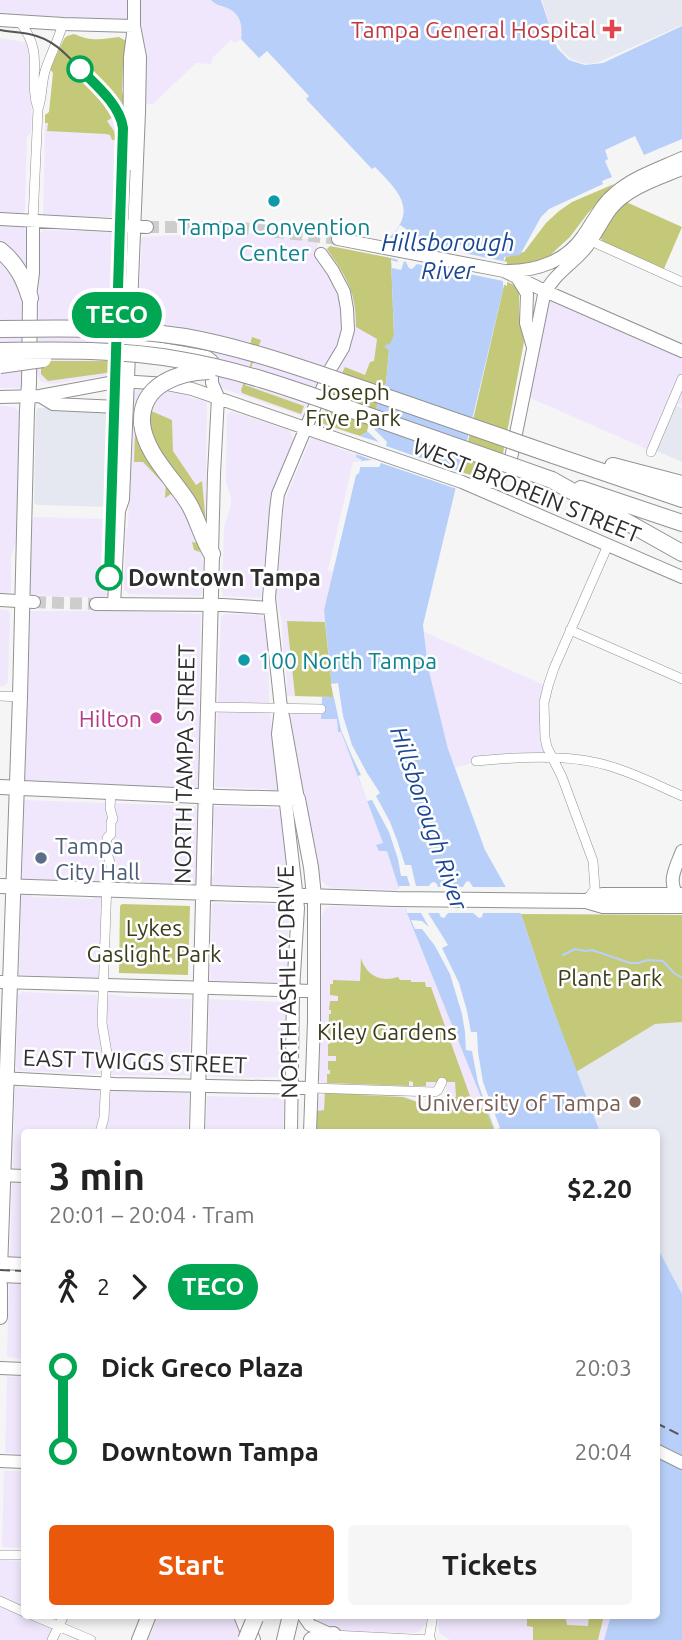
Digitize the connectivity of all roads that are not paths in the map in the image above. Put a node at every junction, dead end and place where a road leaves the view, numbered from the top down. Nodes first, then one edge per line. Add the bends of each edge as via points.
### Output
1 (135, 0) edge
2 (0, 20) edge
3 (20, 22) junction
4 (63, 24) junction
5 (134, 26) junction
6 (38, 109) junction
7 (682, 158) edge
8 (682, 169) edge
9 (0, 219) edge
10 (33, 220) junction
11 (136, 226) junction
12 (338, 239) tunnel mouth
13 (591, 241) junction
14 (0, 250) edge
15 (321, 254) dead end
16 (504, 271) junction
17 (682, 282) edge
18 (535, 291) junction
19 (30, 298) junction
20 (0, 320) edge
21 (73, 327) junction
22 (0, 329) edge
23 (130, 335) junction
24 (534, 347) junction
25 (0, 351) edge
26 (93, 351) junction
27 (682, 351) edge
28 (0, 365) edge
29 (235, 372) junction
30 (682, 379) edge
31 (124, 381) junction
32 (34, 396) junction
33 (0, 397) edge
34 (218, 397) junction
35 (118, 407) junction
36 (311, 429) junction
37 (651, 453) dead end
38 (553, 455) junction
39 (552, 480) junction
40 (463, 482) junction
41 (682, 484) edge
42 (682, 499) edge
43 (119, 511) junction
44 (682, 523) edge
45 (608, 544) junction
46 (682, 553) edge
47 (212, 554) junction
48 (682, 577) edge
49 (0, 600) edge
50 (27, 601) junction
51 (96, 604) tunnel mouth
52 (114, 604) junction
53 (210, 606) junction
54 (270, 608) junction
55 (570, 630) junction
56 (682, 679) edge
57 (0, 696) edge
58 (20, 697) junction
59 (208, 707) junction
60 (281, 708) junction
61 (321, 709) dead end
62 (553, 758) junction
63 (575, 760) junction
64 (476, 761) dead end
65 (562, 777) junction
66 (0, 787) edge
67 (16, 788) junction
68 (111, 792) junction
69 (207, 796) junction
70 (682, 796) edge
71 (292, 799) junction
72 (682, 851) edge
73 (6, 886) edge
74 (107, 891) junction
75 (203, 893) junction
76 (296, 896) junction
77 (314, 896) junction
78 (681, 899) edge
79 (586, 901) junction
80 (5, 982) edge
81 (103, 985) junction
82 (201, 988) junction
83 (293, 991) junction
84 (313, 991) junction
85 (3, 1078) edge
86 (442, 1082) dead end
87 (105, 1083) junction
88 (198, 1084) junction
89 (291, 1087) junction
90 (311, 1088) junction
91 (101, 1129) edge
92 (197, 1129) edge
93 (291, 1129) edge
94 (310, 1129) edge
95 (2, 1176) edge
96 (21, 1176) edge
97 (0, 1263) edge
98 (21, 1264) edge
99 (0, 1270) edge
100 (0, 1276) edge
101 (21, 1277) edge
102 (0, 1285) edge
103 (0, 1317) edge
104 (0, 1368) edge
105 (21, 1368) edge
106 (660, 1452) edge
107 (0, 1461) edge
108 (21, 1462) edge
109 (682, 1463) edge
110 (0, 1555) edge
111 (21, 1555) edge
112 (0, 1601) edge
113 (21, 1611) edge
114 (42, 1619) edge
115 (62, 1619) edge
116 (147, 1619) edge
117 (250, 1619) edge
118 (251, 1619) edge
119 (290, 1619) edge
120 (306, 1619) edge
121 (432, 1619) edge
122 (59, 1626) junction
123 (333, 1635) junction
124 (430, 1639) edge
125 (52, 1640) edge
126 (91, 1640) edge
127 (139, 1640) edge
128 (246, 1640) edge
129 (252, 1640) edge
130 (285, 1640) edge
131 (312, 1640) edge

1 - 5 main road
2 - 3 main road
3 - 4 main road
3 - 6 street via 35,54
4 - 5 main road
4 - 6 street via 46,67
5 - 11 main road via 130,57 135,91
6 - 10 street
7 - 16 main road via 621,188 576,245 559,258 537,268
8 - 13 main road via 621,198
9 - 10 main road
10 - 11 main road
10 - 19 main road
11 - 23 main road
11 - 31 main road
12 - 16 main road
13 - 17 street
13 - 18 main road
14 - 19 highway via 18,269
15 - 36 main road via 344,292 348,330
16 - 18 main road
18 - 24 main road
18 - 24 main road via 526,323
18 - 27 main road
19 - 32 main road
20 - 21 highway, bridge
21 - 22 highway, bridge
21 - 38 highway, bridge via 159,333 241,349
23 - 31 main road
23 - 34 main road via 139,345 207,357 212,361 212,383
24 - 40 main road via 507,469 484,484
25 - 26 highway, bridge
26 - 28 highway, bridge
26 - 29 highway, bridge via 178,359
29 - 39 highway, bridge
29 - 47 highway, bridge via 186,373 166,381 142,412 147,442 189,504
30 - 37 street
31 - 32 main road, WEST BROREIN STREET
31 - 34 main road, WEST BROREIN STREET via 167,384
31 - 35 main road
31 - 43 main road via 123,499
32 - 33 main road
32 - 35 main road via 53,404
32 - 50 main road
34 - 36 main road, WEST BROREIN STREET
34 - 47 main road
35 - 43 main road
36 - 40 main road, WEST BROREIN STREET
36 - 54 main road via 278,494
38 - 41 highway via 565,453
38 - 42 highway
39 - 44 highway
39 - 46 highway
40 - 45 main road, WEST BROREIN STREET
43 - 52 main road
45 - 48 main road, WEST BROREIN STREET
45 - 55 street
47 - 53 main road, NORTH TAMPA STREET
49 - 50 main road
50 - 58 main road
51 - 52 main road
52 - 53 main road
53 - 54 main road
53 - 59 main road, NORTH TAMPA STREET
54 - 60 main road
55 - 56 street
55 - 62 street via 544,703 545,738
57 - 58 street
58 - 67 main road
59 - 60 street
59 - 69 main road, NORTH TAMPA STREET
60 - 61 street
60 - 71 main road via 278,734
62 - 63 street
62 - 64 street
62 - 65 street
63 - 65 street
63 - 70 street via 616,768
65 - 79 street via 593,862 595,888
66 - 67 main road
67 - 68 main road
67 - 73 main road
68 - 69 main road
68 - 74 street via 113,819 106,851 112,868
69 - 71 main road
69 - 75 main road, NORTH TAMPA STREET
71 - 76 main road
71 - 77 main road, NORTH ASHLEY DRIVE
72 - 78 main road via 672,878
73 - 74 main road
73 - 80 main road
74 - 75 main road
74 - 81 street
75 - 76 main road
75 - 82 main road, NORTH TAMPA STREET
76 - 77 main road
76 - 83 main road
77 - 79 main road
77 - 84 main road, NORTH ASHLEY DRIVE
78 - 79 main road via 603,906
80 - 81 main road
80 - 85 main road
81 - 82 main road
81 - 87 street
82 - 83 main road
82 - 88 main road, NORTH TAMPA STREET
83 - 84 main road
83 - 89 main road
84 - 90 main road, NORTH ASHLEY DRIVE
85 - 87 main road, EAST TWIGGS STREET
85 - 95 main road
86 - 90 street via 435,1092
87 - 88 main road, EAST TWIGGS STREET
87 - 91 street
88 - 89 main road, EAST TWIGGS STREET
88 - 92 main road, NORTH TAMPA STREET
89 - 90 main road, EAST TWIGGS STREET
89 - 93 main road
90 - 94 main road, NORTH ASHLEY DRIVE
95 - 96 main road
95 - 97 main road
97 - 98 main road
97 - 99 main road
100 - 101 main road
102 - 103 main road
104 - 105 main road
106 - 109 main road
107 - 108 main road
110 - 111 street
112 - 113 street
114 - 122 street
115 - 122 street
116 - 127 main road
117 - 128 highway, bridge
118 - 129 highway
119 - 130 highway
120 - 123 main road
121 - 124 street
122 - 125 street
122 - 126 street
123 - 124 street
123 - 131 highway

